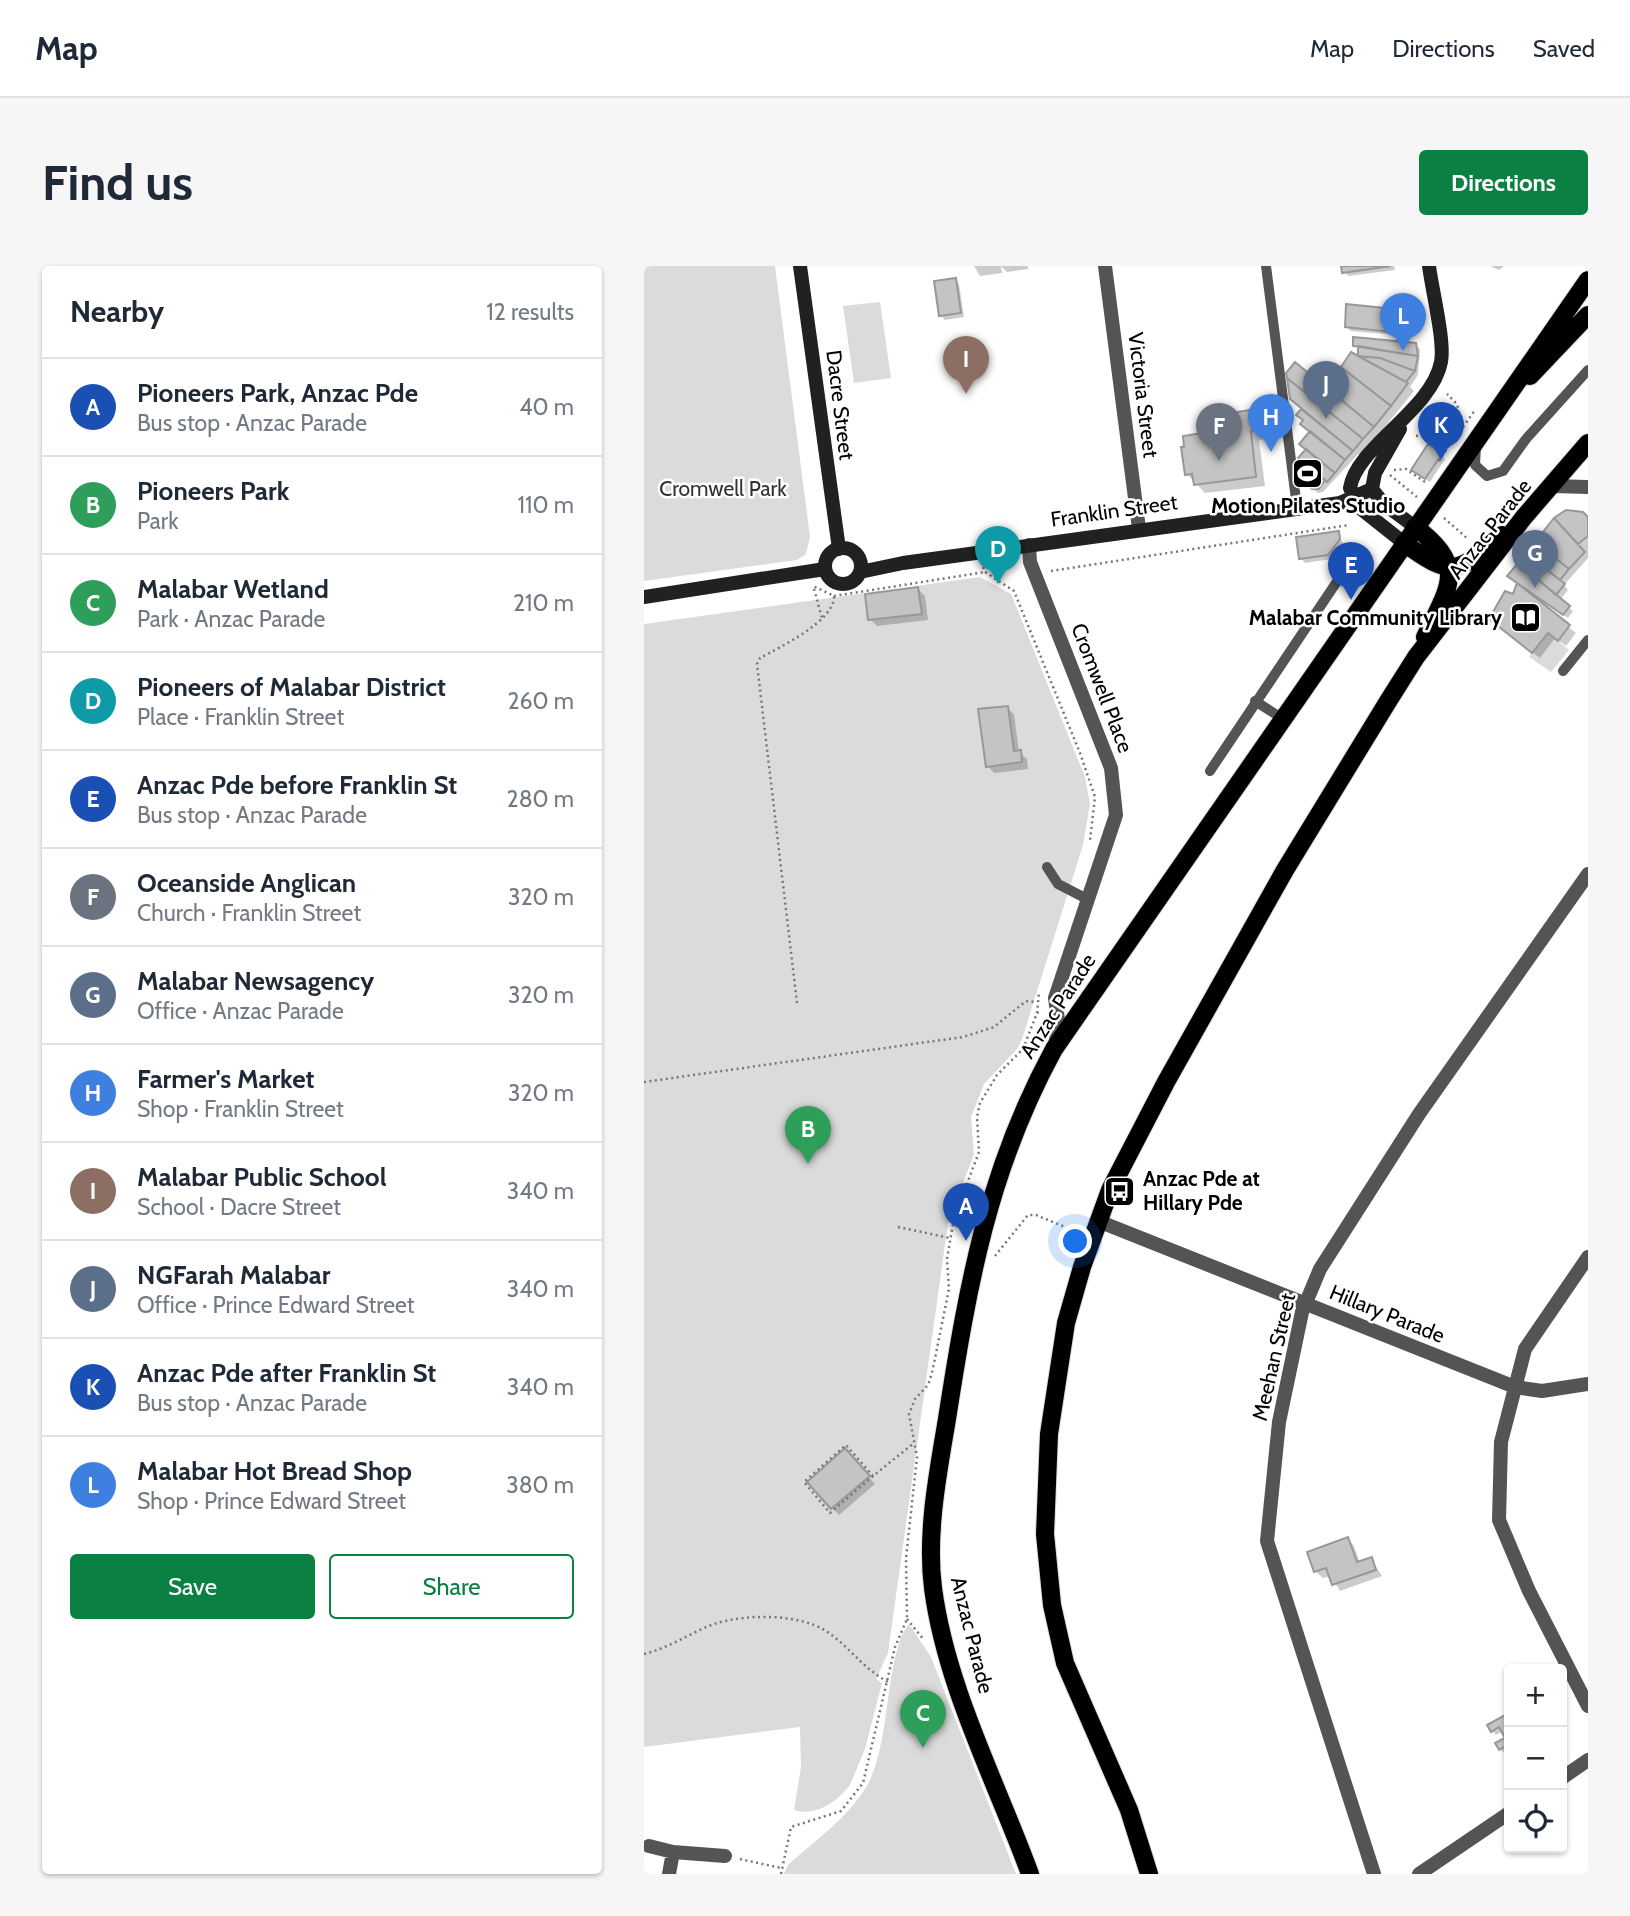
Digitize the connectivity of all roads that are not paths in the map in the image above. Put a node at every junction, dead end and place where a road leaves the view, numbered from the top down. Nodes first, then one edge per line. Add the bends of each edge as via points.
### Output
1 (800, 266) edge
2 (1105, 266) edge
3 (1266, 266) edge
4 (1429, 266) edge
5 (1588, 280) edge
6 (1585, 323) edge
7 (1588, 370) edge
8 (1500, 405) junction
9 (1405, 419) junction
10 (1477, 438) junction
11 (1588, 443) edge
12 (1552, 486) junction
13 (1372, 488) junction
14 (1588, 488) edge
15 (1352, 497) junction
16 (1297, 507) junction
17 (1524, 517) junction
18 (1415, 527) junction
19 (1139, 529) junction
20 (1404, 543) junction
21 (1029, 545) junction
22 (839, 549) junction
23 (1357, 556) dead end
24 (825, 569) junction
25 (1449, 569) junction
26 (860, 572) junction
27 (644, 597) edge
28 (1588, 640) edge
29 (1416, 657) junction
30 (1563, 671) dead end
31 (1255, 701) junction
32 (1283, 719) junction
33 (1210, 771) dead end
34 (1047, 867) dead end
35 (1588, 874) edge
36 (1089, 900) junction
37 (1054, 1049) junction
38 (1097, 1220) junction
39 (1588, 1257) edge
40 (1305, 1304) junction
41 (1588, 1384) edge
42 (1515, 1387) junction
43 (1588, 1706) edge
44 (1588, 1760) edge
45 (1567, 1775) edge
46 (1504, 1816) edge
47 (649, 1846) dead end
48 (673, 1852) junction
49 (725, 1856) road end
50 (669, 1874) edge
51 (1030, 1874) edge
52 (1149, 1874) edge
53 (1374, 1874) edge
54 (1419, 1874) edge

1 - 22 street, Dacre Street
2 - 19 street, Victoria Street
3 - 16 lane
4 - 9 street via 1441,363
5 - 8 main road, Anzac Parade
6 - 8 main road
7 - 10 lane via 1503,471 1487,476 1475,465
8 - 10 main road, Anzac Parade
9 - 13 street via 1375,472
9 - 15 street via 1353,477
10 - 18 main road, Anzac Parade
11 - 12 main road, Anzac Parade
12 - 14 street
12 - 17 main road, Anzac Parade
13 - 15 street, Franklin Street
13 - 18 street via 1384,504
15 - 16 street, Franklin Street via 1340,503
15 - 20 street
16 - 19 street, Franklin Street
17 - 25 main road via 1469,562
17 - 29 main road, Anzac Parade
18 - 20 main road, Anzac Parade
18 - 25 main road via 1441,548
19 - 21 street, Franklin Street
20 - 25 main road
20 - 32 main road, Anzac Parade
21 - 26 street, Franklin Street
21 - 36 street, Cromwell Place via 1035,573 1111,768 1116,815
22 - 24 street via 828,556
22 - 26 street via 854,552
23 - 31 lane
24 - 26 street via 834,582 844,584
24 - 27 street
25 - 29 main road via 1444,597
28 - 30 lane
29 - 38 main road, Anzac Parade via 1278,881 1127,1154
31 - 32 lane
31 - 33 lane
32 - 37 main road, Anzac Parade
34 - 36 lane via 1058,884
35 - 40 street, Meehan Street via 1419,1114 1320,1269
36 - 37 street, Cromwell Place via 1055,998 1059,1027
37 - 51 main road, Anzac Parade via 1011,1138 975,1257 939,1468 931,1552 933,1588 963,1701
38 - 40 street, Hillary Parade
38 - 52 main road, Anzac Parade via 1061,1350 1049,1434 1045,1534 1052,1605 1065,1664 1129,1810
39 - 42 street via 1525,1349
40 - 42 street, Hillary Parade
40 - 53 street, Meehan Street via 1279,1422 1267,1541
41 - 42 street, Hillary Parade via 1542,1391
42 - 43 street via 1501,1442 1499,1520 1529,1591
44 - 45 street
46 - 54 street
47 - 48 street
48 - 49 street
48 - 50 street

